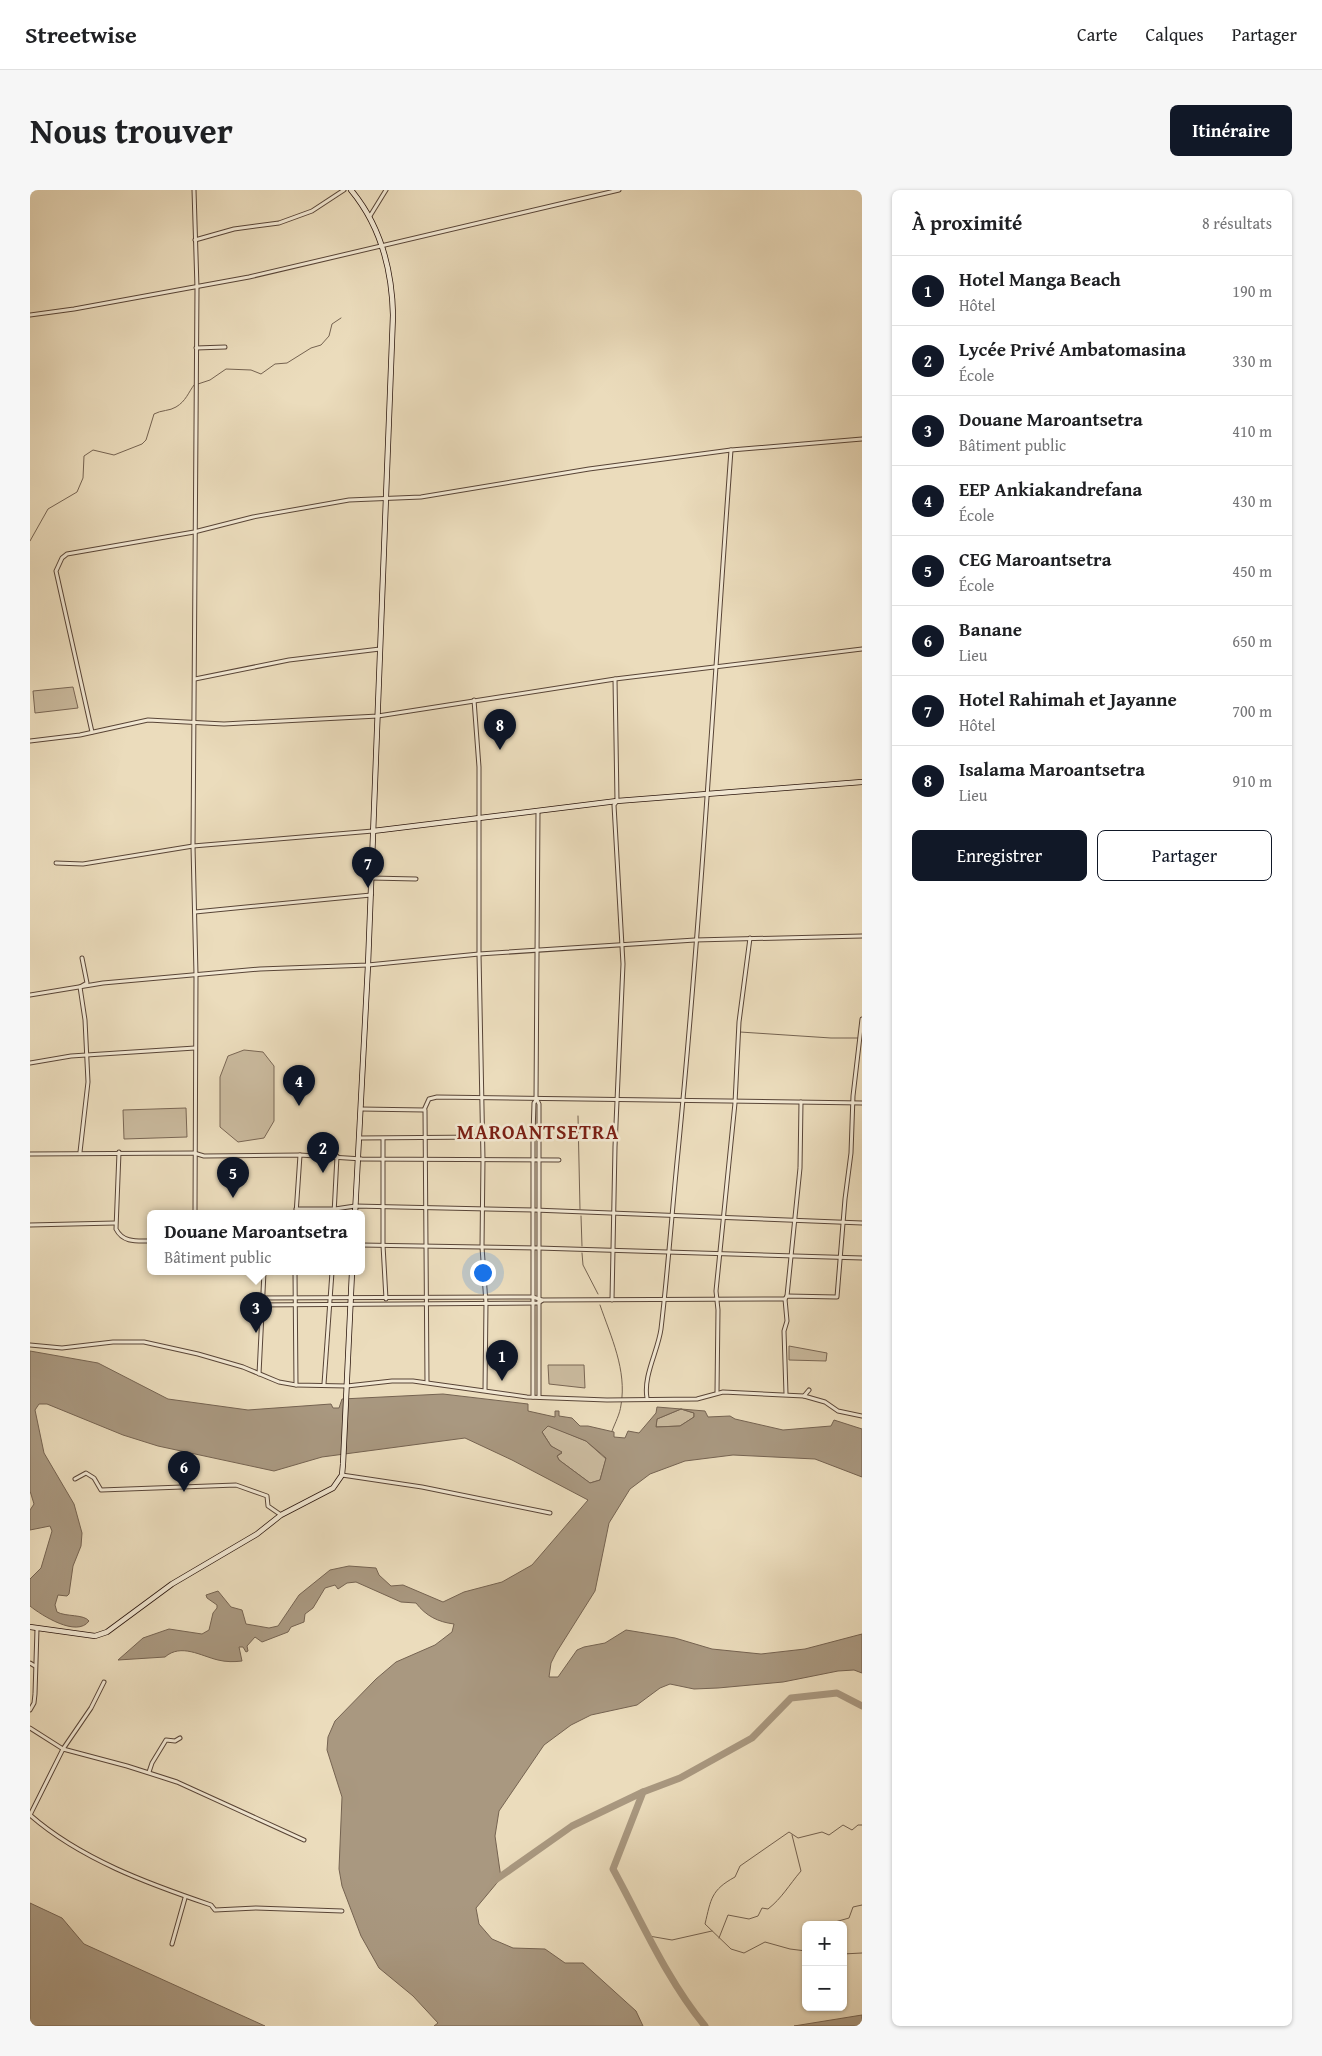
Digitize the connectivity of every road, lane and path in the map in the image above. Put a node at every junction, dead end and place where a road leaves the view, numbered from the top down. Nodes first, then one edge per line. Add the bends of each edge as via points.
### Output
1 (194, 190) edge
2 (344, 190) edge
3 (351, 190) edge
4 (386, 190) edge
5 (619, 190) edge
6 (370, 216) junction
7 (195, 240) junction
8 (382, 246) junction
9 (197, 288) junction
10 (30, 315) edge
11 (225, 347) dead end
12 (196, 348) junction
13 (862, 439) edge
14 (731, 450) junction
15 (386, 498) junction
16 (194, 532) junction
17 (380, 649) junction
18 (862, 649) edge
19 (715, 667) junction
20 (195, 679) junction
21 (614, 680) junction
22 (474, 700) junction
23 (378, 716) junction
24 (194, 722) junction
25 (92, 732) junction
26 (30, 742) edge
27 (862, 782) edge
28 (709, 793) junction
29 (617, 801) junction
30 (538, 810) junction
31 (479, 818) junction
32 (373, 831) junction
33 (193, 846) junction
34 (56, 863) dead end
35 (371, 878) junction
36 (416, 879) dead end
37 (371, 895) junction
38 (195, 912) junction
39 (862, 936) edge
40 (750, 938) junction
41 (695, 940) junction
42 (622, 945) junction
43 (536, 950) junction
44 (479, 954) junction
45 (82, 958) dead end
46 (368, 965) junction
47 (196, 975) junction
48 (80, 987) junction
49 (30, 995) edge
50 (862, 1019) edge
51 (195, 1048) junction
52 (86, 1056) junction
53 (30, 1063) edge
54 (482, 1099) junction
55 (536, 1100) junction
56 (619, 1100) junction
57 (682, 1102) junction
58 (800, 1102) junction
59 (735, 1103) junction
60 (853, 1103) junction
61 (862, 1103) edge
62 (360, 1109) junction
63 (425, 1110) junction
64 (482, 1137) junction
65 (358, 1138) junction
66 (425, 1138) junction
67 (383, 1139) junction
68 (80, 1152) junction
69 (119, 1152) junction
70 (194, 1153) junction
71 (30, 1154) edge
72 (300, 1155) junction
73 (337, 1156) junction
74 (358, 1158) junction
75 (384, 1158) junction
76 (425, 1158) junction
77 (483, 1159) junction
78 (534, 1160) junction
79 (559, 1160) dead end
80 (538, 1161) junction
81 (355, 1206) junction
82 (383, 1207) junction
83 (296, 1209) joint
84 (334, 1209) junction
85 (426, 1209) junction
86 (482, 1209) junction
87 (195, 1210) edge
88 (355, 1210) edge
89 (534, 1210) junction
90 (538, 1210) junction
91 (615, 1214) junction
92 (672, 1216) junction
93 (724, 1218) junction
94 (794, 1221) junction
95 (843, 1222) junction
96 (116, 1223) junction
97 (862, 1223) edge
98 (30, 1225) edge
99 (147, 1241) edge
100 (365, 1245) edge
101 (383, 1245) junction
102 (427, 1247) junction
103 (482, 1247) junction
104 (533, 1248) junction
105 (538, 1248) junction
106 (614, 1250) junction
107 (668, 1253) junction
108 (720, 1254) junction
109 (790, 1256) junction
110 (841, 1258) junction
111 (862, 1258) edge
112 (264, 1275) edge
113 (295, 1275) edge
114 (332, 1275) edge
115 (352, 1275) edge
116 (533, 1297) junction
117 (538, 1297) junction
118 (786, 1297) junction
119 (486, 1298) junction
120 (263, 1299) junction
121 (330, 1299) junction
122 (386, 1299) junction
123 (427, 1299) junction
124 (716, 1299) junction
125 (543, 1300) junction
126 (612, 1300) junction
127 (663, 1300) junction
128 (296, 1301) junction
129 (351, 1302) junction
130 (486, 1303) junction
131 (533, 1303) junction
132 (538, 1303) junction
133 (261, 1304) junction
134 (330, 1304) junction
135 (427, 1304) junction
136 (30, 1345) edge
137 (259, 1374) junction
138 (427, 1382) junction
139 (324, 1384) junction
140 (296, 1385) junction
141 (347, 1386) junction
142 (485, 1390) junction
143 (809, 1390) dead end
144 (717, 1392) junction
145 (786, 1394) junction
146 (804, 1396) junction
147 (533, 1397) junction
148 (539, 1397) junction
149 (647, 1398) junction
150 (862, 1416) edge
151 (342, 1475) junction
152 (75, 1479) dead end
153 (550, 1513) dead end
154 (281, 1516) junction
155 (30, 1627) edge
156 (38, 1629) junction
157 (30, 1663) edge
158 (35, 1666) junction
159 (104, 1682) dead end
160 (30, 1710) edge
161 (30, 1728) edge
162 (180, 1738) dead end
163 (63, 1749) junction
164 (149, 1772) junction
165 (304, 1840) dead end
166 (185, 1898) junction
167 (342, 1911) dead end
168 (172, 1944) dead end

1 - 7 street
2 - 7 street via 313,211 279,223 234,229
3 - 6 main road
4 - 6 street
5 - 8 street
6 - 8 main road
7 - 9 street
8 - 9 street
8 - 15 main road via 390,280 393,315
9 - 10 street
9 - 12 street
11 - 12 street
12 - 16 street
13 - 14 street
14 - 15 street via 426,496
14 - 19 street
15 - 16 street via 349,500
15 - 17 main road
16 - 20 street
16 - 25 street via 67,554 60,562 56,571
17 - 20 street via 290,660
17 - 23 main road
18 - 19 street
19 - 21 street
19 - 28 street
20 - 24 street
21 - 22 street
21 - 29 street
22 - 23 street
22 - 31 street
23 - 24 street via 241,723
23 - 32 main road
24 - 25 street via 148,720
24 - 33 street
25 - 26 street
27 - 28 main road
28 - 29 main road
28 - 41 street
29 - 30 main road
29 - 42 street via 614,806
30 - 31 main road
30 - 43 street
31 - 32 main road
31 - 44 street
32 - 33 street
32 - 35 main road
33 - 34 street via 82,864
33 - 38 street
35 - 36 street
35 - 37 main road
37 - 38 street
37 - 46 main road
38 - 47 street
39 - 40 street
40 - 41 street
40 - 59 street via 739,1022
41 - 42 street
41 - 57 street
42 - 43 street
42 - 56 street
43 - 44 street
43 - 55 street
44 - 46 street
44 - 54 street
45 - 48 street via 86,983
46 - 47 street
46 - 62 main road
47 - 48 street
47 - 51 street
48 - 49 street
48 - 52 street
50 - 60 street
51 - 52 street
51 - 70 street
52 - 53 street
52 - 68 street via 88,1082
54 - 55 street
54 - 63 street via 432,1098
54 - 64 street
55 - 56 street
55 - 78 street
55 - 80 street via 539,1104
56 - 57 street
56 - 91 street
57 - 59 street
57 - 92 street
58 - 59 street
58 - 60 street
58 - 94 street via 800,1166
59 - 93 street
60 - 61 street
60 - 95 street
62 - 63 street
62 - 65 main road
63 - 66 street
64 - 66 street
64 - 77 street
65 - 67 street
65 - 74 main road
66 - 67 street
66 - 76 street
67 - 75 street
68 - 69 street
68 - 71 street
69 - 70 street
69 - 96 street
70 - 72 street via 204,1156
70 - 87 street
72 - 73 street
72 - 83 street
73 - 74 street
73 - 84 street
74 - 75 street
74 - 81 main road
75 - 76 street
75 - 82 street
76 - 77 street
76 - 85 street
77 - 78 street
77 - 86 street
78 - 80 street
78 - 89 street
79 - 80 street
80 - 90 street
81 - 82 street
81 - 84 street
81 - 88 main road
82 - 85 street
82 - 101 street
83 - 84 street
85 - 86 street
85 - 102 street
86 - 89 street
86 - 103 street
89 - 90 street
89 - 104 street
90 - 91 street
90 - 105 street
91 - 92 street
91 - 106 street
92 - 93 street
92 - 107 street
93 - 94 street
93 - 108 street
94 - 95 street
94 - 109 street
95 - 97 street
95 - 110 street
96 - 98 street
96 - 99 street via 118,1233 125,1239
100 - 101 street
101 - 102 street
101 - 122 street
102 - 103 street
102 - 123 street
103 - 104 street
103 - 119 street
104 - 105 street
104 - 116 street
105 - 106 street
105 - 117 street
106 - 107 street
106 - 126 street
107 - 108 street
107 - 127 street
108 - 109 street
108 - 124 street
109 - 110 street
109 - 118 street
110 - 111 street
110 - 118 street via 837,1297
112 - 120 street
113 - 128 street
114 - 121 street
115 - 129 main road
116 - 117 street
116 - 119 street
116 - 131 street
117 - 125 street
117 - 132 street
118 - 124 street
118 - 145 street
119 - 123 street
119 - 130 street
120 - 128 street
120 - 133 street
120 - 133 street via 246,1300 249,1304
121 - 128 street
121 - 129 street
121 - 134 street
122 - 123 street
122 - 129 street
123 - 135 street
124 - 127 street
124 - 144 street
125 - 126 street
125 - 132 street
126 - 127 street
127 - 149 street via 660,1336 647,1385
128 - 133 street
128 - 134 street
128 - 140 street
129 - 134 street
129 - 135 street
129 - 141 main road
130 - 131 street
130 - 135 street
130 - 142 street
131 - 132 street
131 - 147 street
132 - 148 street
133 - 137 street
134 - 139 street
135 - 138 street
136 - 137 street via 62,1348 144,1342 198,1354
137 - 140 street
138 - 141 street via 392,1381
138 - 142 street
139 - 140 street
139 - 141 street
141 - 151 main road
142 - 147 street
143 - 146 street
144 - 145 street
144 - 149 street via 697,1399
145 - 146 street
146 - 150 street via 824,1402 838,1411
147 - 148 street
148 - 149 street
151 - 153 street via 430,1488
151 - 154 main road via 333,1488
152 - 154 street via 86,1473 94,1478 100,1490 236,1485 267,1496 268,1506
154 - 156 main road via 159,1593 107,1632 95,1636
155 - 156 main road
156 - 158 street
157 - 158 street
158 - 160 street via 34,1703
159 - 163 street
161 - 163 street
162 - 164 street via 166,1740
163 - 164 street
163 - 166 street via 30,1814 65,1841
164 - 165 street via 213,1797
166 - 167 street via 224,1910
166 - 168 street

